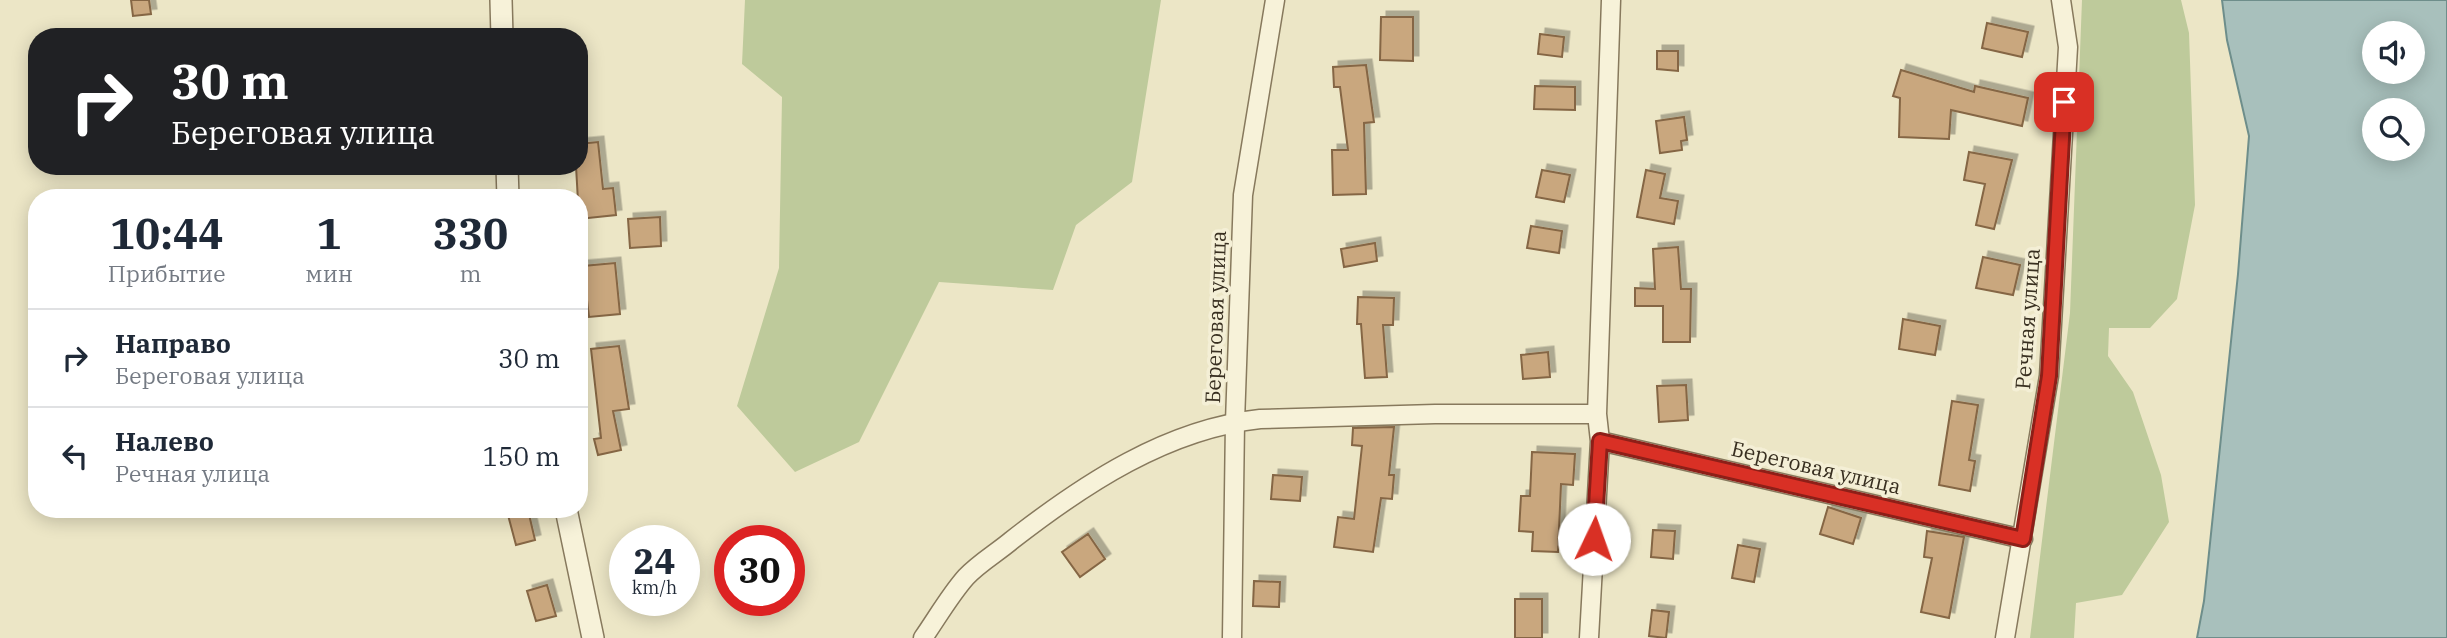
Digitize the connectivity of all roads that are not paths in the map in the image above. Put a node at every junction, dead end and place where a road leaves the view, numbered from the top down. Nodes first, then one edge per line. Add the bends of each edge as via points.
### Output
1 (501, 0) edge
2 (1275, 0) edge
3 (1611, 0) edge
4 (2061, 0) edge
5 (502, 28) edge
6 (1597, 414) junction
7 (1235, 422) junction
8 (1600, 441) junction
9 (568, 518) edge
10 (2023, 539) junction
11 (593, 638) edge
12 (923, 638) edge
13 (1232, 638) edge
14 (1589, 638) edge
15 (2005, 638) edge

1 - 5 street
2 - 7 street, Береговая улица via 1243,195
3 - 6 street
4 - 10 street, Речная улица via 2067,47 2049,376
6 - 7 street via 1435,414
6 - 8 street
7 - 12 street via 1160,446 1102,477 1033,524 967,576
7 - 13 street, Береговая улица
8 - 10 street, Береговая улица
8 - 14 street
9 - 11 street
10 - 15 street, Речная улица

